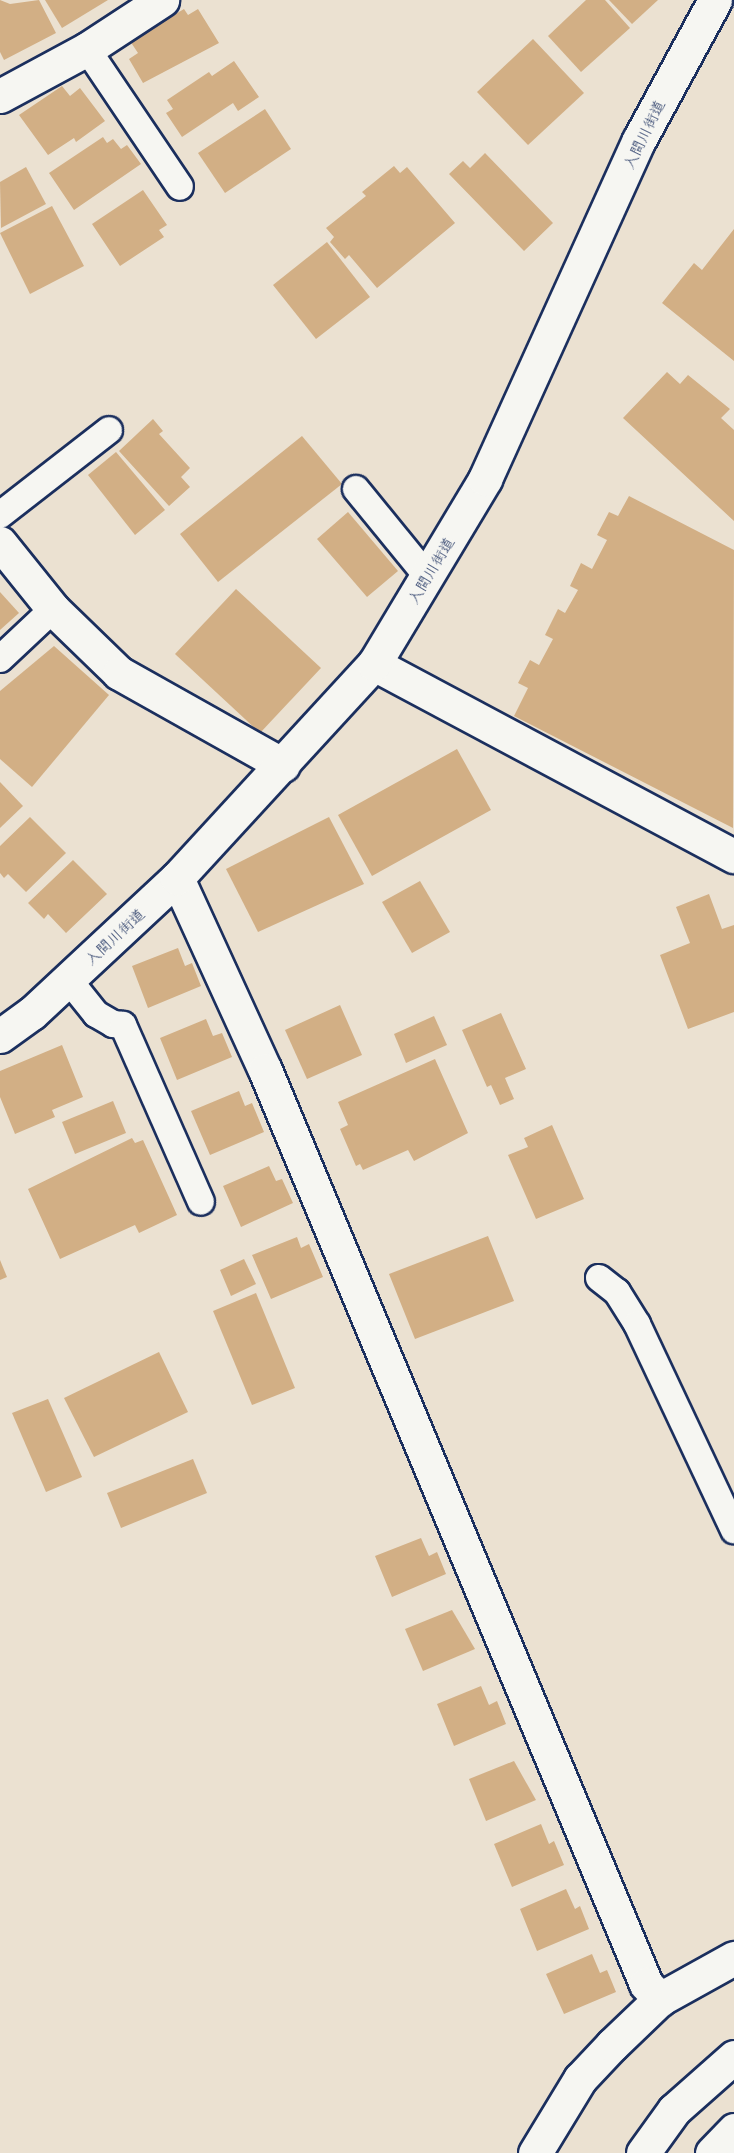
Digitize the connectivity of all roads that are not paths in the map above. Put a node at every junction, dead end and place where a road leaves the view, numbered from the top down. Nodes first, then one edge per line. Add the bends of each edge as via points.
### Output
1 (162, 0) edge
2 (716, 0) edge
3 (87, 49) junction
4 (0, 96) edge
5 (180, 187) dead end
6 (109, 430) dead end
7 (356, 489) dead end
8 (0, 515) edge
9 (0, 543) edge
10 (427, 576) junction
11 (53, 609) junction
12 (0, 659) edge
13 (374, 664) junction
14 (283, 765) junction
15 (734, 856) edge
16 (177, 878) junction
17 (68, 979) junction
18 (0, 1036) edge
19 (201, 1202) dead end
20 (599, 1278) dead end
21 (734, 1530) edge
22 (734, 1958) edge
23 (660, 1999) junction
24 (734, 2057) edge
25 (734, 2130) edge
26 (535, 2153) edge
27 (643, 2153) edge
28 (712, 2153) edge

1 - 3 main road
2 - 10 main road, 入間川街道 via 639,140 485,478
3 - 4 main road
3 - 5 lane
6 - 8 lane
7 - 10 lane
9 - 11 main road
10 - 13 main road, 入間川街道
11 - 12 lane
11 - 14 main road via 119,673
13 - 14 main road, 入間川街道
13 - 15 main road
14 - 16 main road, 入間川街道
16 - 17 main road, 入間川街道
16 - 23 main road via 265,1070 646,1984
17 - 18 main road, 入間川街道
17 - 19 lane via 96,1014 112,1024 123,1025
20 - 21 lane via 617,1292 638,1324
22 - 23 main road
23 - 26 main road via 580,2079
24 - 27 main road via 674,2110
25 - 28 main road

